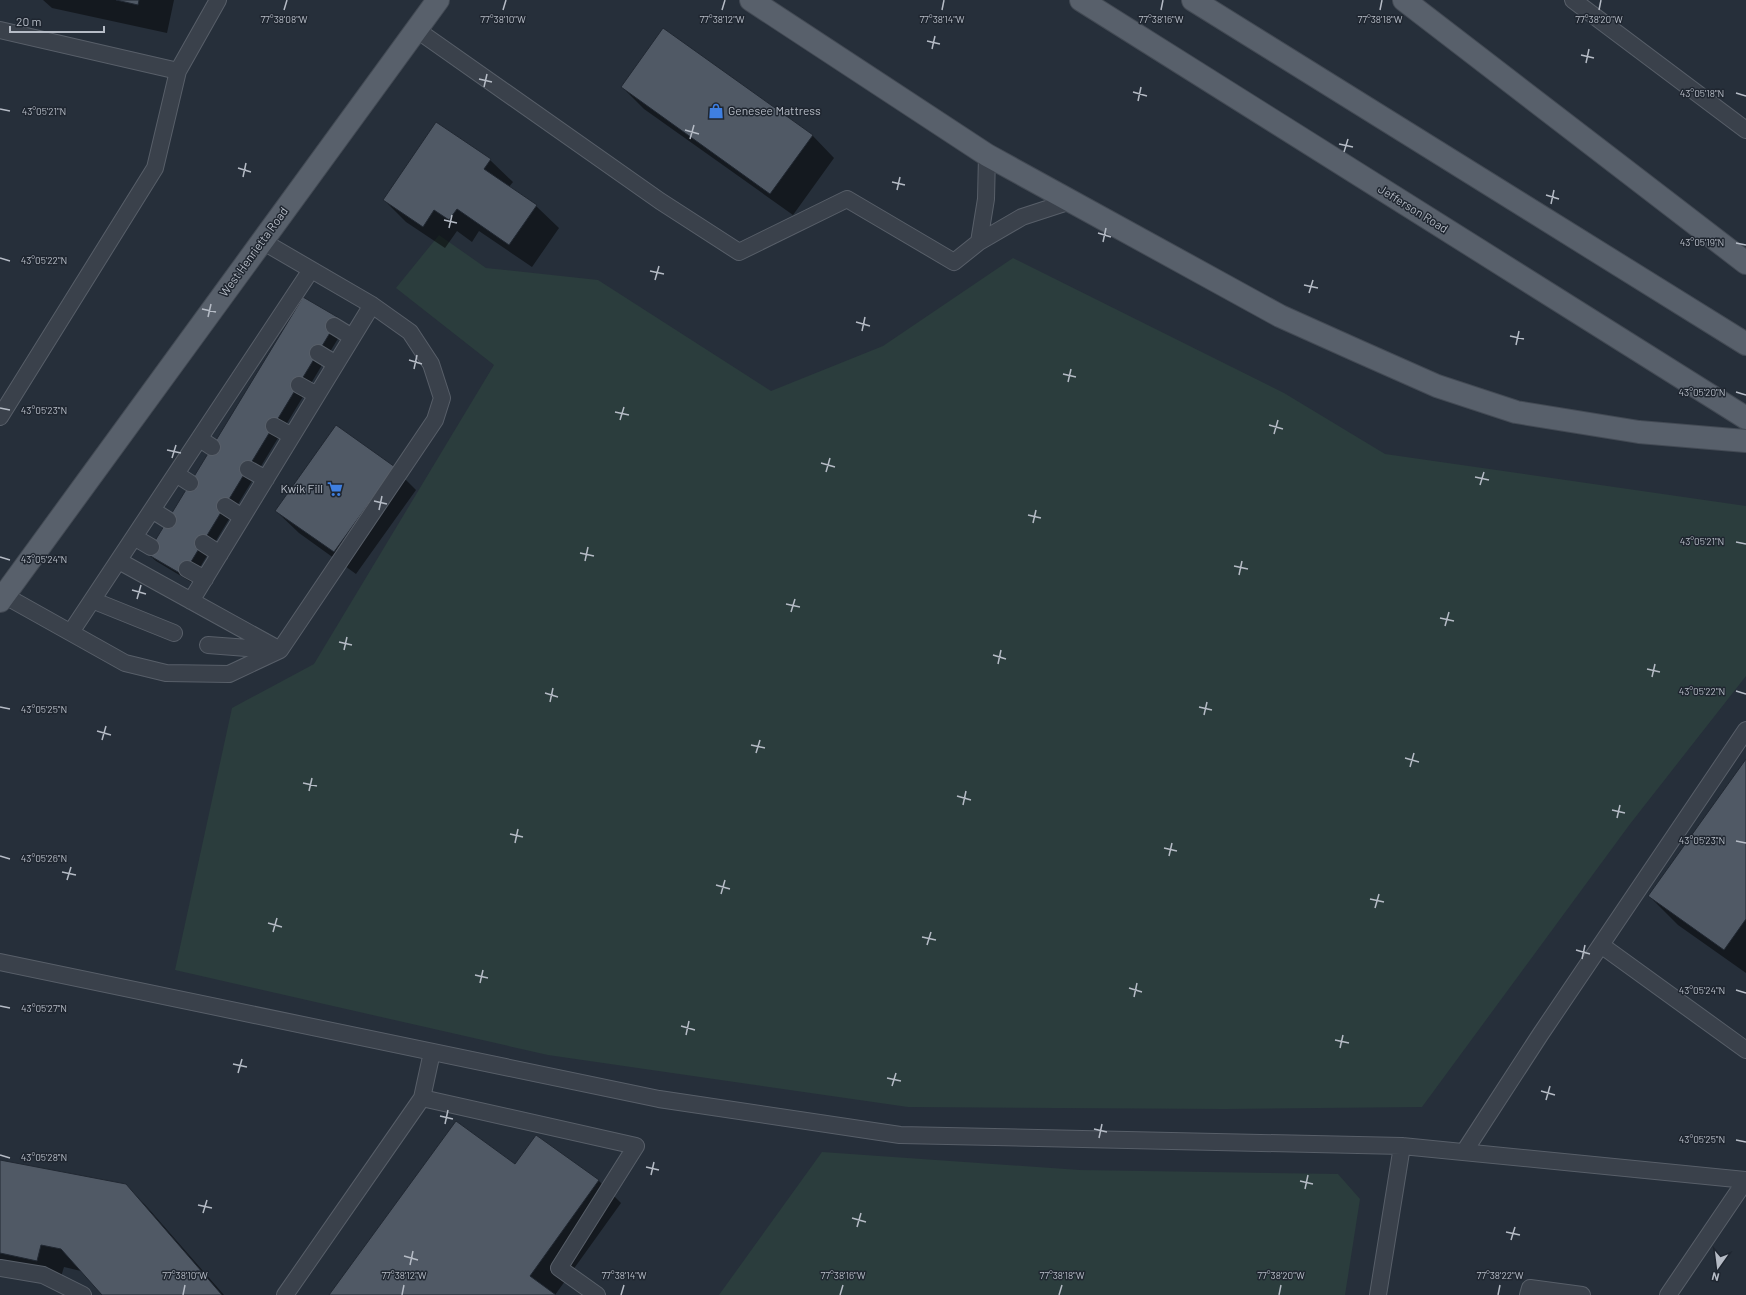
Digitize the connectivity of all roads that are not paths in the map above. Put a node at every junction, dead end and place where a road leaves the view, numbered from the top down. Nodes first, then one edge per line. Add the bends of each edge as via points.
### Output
1 (218, 0) edge
2 (438, 0) edge
3 (751, 0) edge
4 (1081, 0) edge
5 (1193, 0) edge
6 (1573, 0) edge
7 (1409, 2) edge
8 (769, 7) edge
9 (0, 30) edge
10 (417, 30) junction
11 (178, 71) junction
12 (1746, 130) edge
13 (987, 155) junction
14 (1071, 201) junction
15 (262, 241) junction
16 (979, 242) junction
17 (1746, 263) edge
18 (312, 270) junction
19 (372, 305) junction
20 (334, 326) dead end
21 (352, 337) junction
22 (1746, 344) edge
23 (318, 353) dead end
24 (336, 364) junction
25 (298, 385) dead end
26 (317, 395) junction
27 (0, 417) edge
28 (1746, 418) edge
29 (274, 426) dead end
30 (292, 436) junction
31 (1746, 441) edge
32 (248, 469) dead end
33 (176, 474) junction
34 (266, 479) junction
35 (190, 483) dead end
36 (225, 506) dead end
37 (152, 510) junction
38 (242, 517) junction
39 (168, 520) dead end
40 (134, 537) junction
41 (203, 543) dead end
42 (151, 547) dead end
43 (220, 554) junction
44 (119, 561) junction
45 (187, 569) dead end
46 (205, 579) junction
47 (2, 596) edge
48 (92, 600) junction
49 (191, 601) junction
50 (71, 632) junction
51 (174, 633) dead end
52 (208, 645) dead end
53 (280, 650) junction
54 (1746, 730) edge
55 (1601, 945) junction
56 (0, 962) edge
57 (1744, 1044) edge
58 (432, 1052) junction
59 (422, 1098) junction
60 (1402, 1146) junction
61 (1464, 1152) junction
62 (1746, 1180) edge
63 (0, 1268) edge
64 (83, 1295) edge
65 (285, 1295) edge
66 (597, 1295) edge
67 (1378, 1295) edge
68 (1528, 1295) edge
69 (1582, 1295) edge
70 (1668, 1295) edge

1 - 11 lane
2 - 10 main road, West Henrietta Road
3 - 8 main road
4 - 28 main road, Jefferson Road
5 - 22 main road
6 - 12 lane
7 - 17 main road
8 - 13 main road
9 - 11 lane
10 - 15 main road, West Henrietta Road
10 - 16 lane via 648,192 739,252 847,199 954,262
11 - 27 lane via 155,168
13 - 14 main road
13 - 16 lane via 986,199
14 - 16 lane via 1022,217
14 - 31 main road via 1280,316 1437,386 1516,412 1639,432
15 - 18 lane
15 - 47 main road, West Henrietta Road
18 - 19 lane
18 - 33 lane via 295,303 206,443
19 - 21 lane
19 - 53 lane via 410,332 431,364 442,398 435,420
20 - 21 lane
21 - 24 lane
23 - 24 lane
24 - 26 lane
25 - 26 lane
26 - 30 lane
29 - 30 lane
30 - 34 lane
32 - 34 lane
33 - 35 lane
33 - 37 lane
34 - 38 lane
36 - 38 lane
37 - 39 lane
37 - 40 lane
38 - 43 lane
40 - 42 lane
40 - 44 lane
41 - 43 lane
43 - 46 lane
44 - 48 lane
44 - 49 lane
45 - 46 lane
46 - 49 lane
47 - 50 lane
48 - 50 lane
48 - 51 lane
49 - 53 lane
50 - 53 lane via 125,663 166,673 229,674
52 - 53 lane
54 - 55 lane
55 - 57 lane
55 - 61 lane
56 - 58 lane
58 - 59 lane
58 - 60 lane via 658,1099 900,1135
59 - 65 lane
59 - 66 lane via 636,1146 559,1268
60 - 61 lane
60 - 67 lane
61 - 62 lane
62 - 70 lane
63 - 64 lane via 43,1275
68 - 69 lane via 1530,1288

